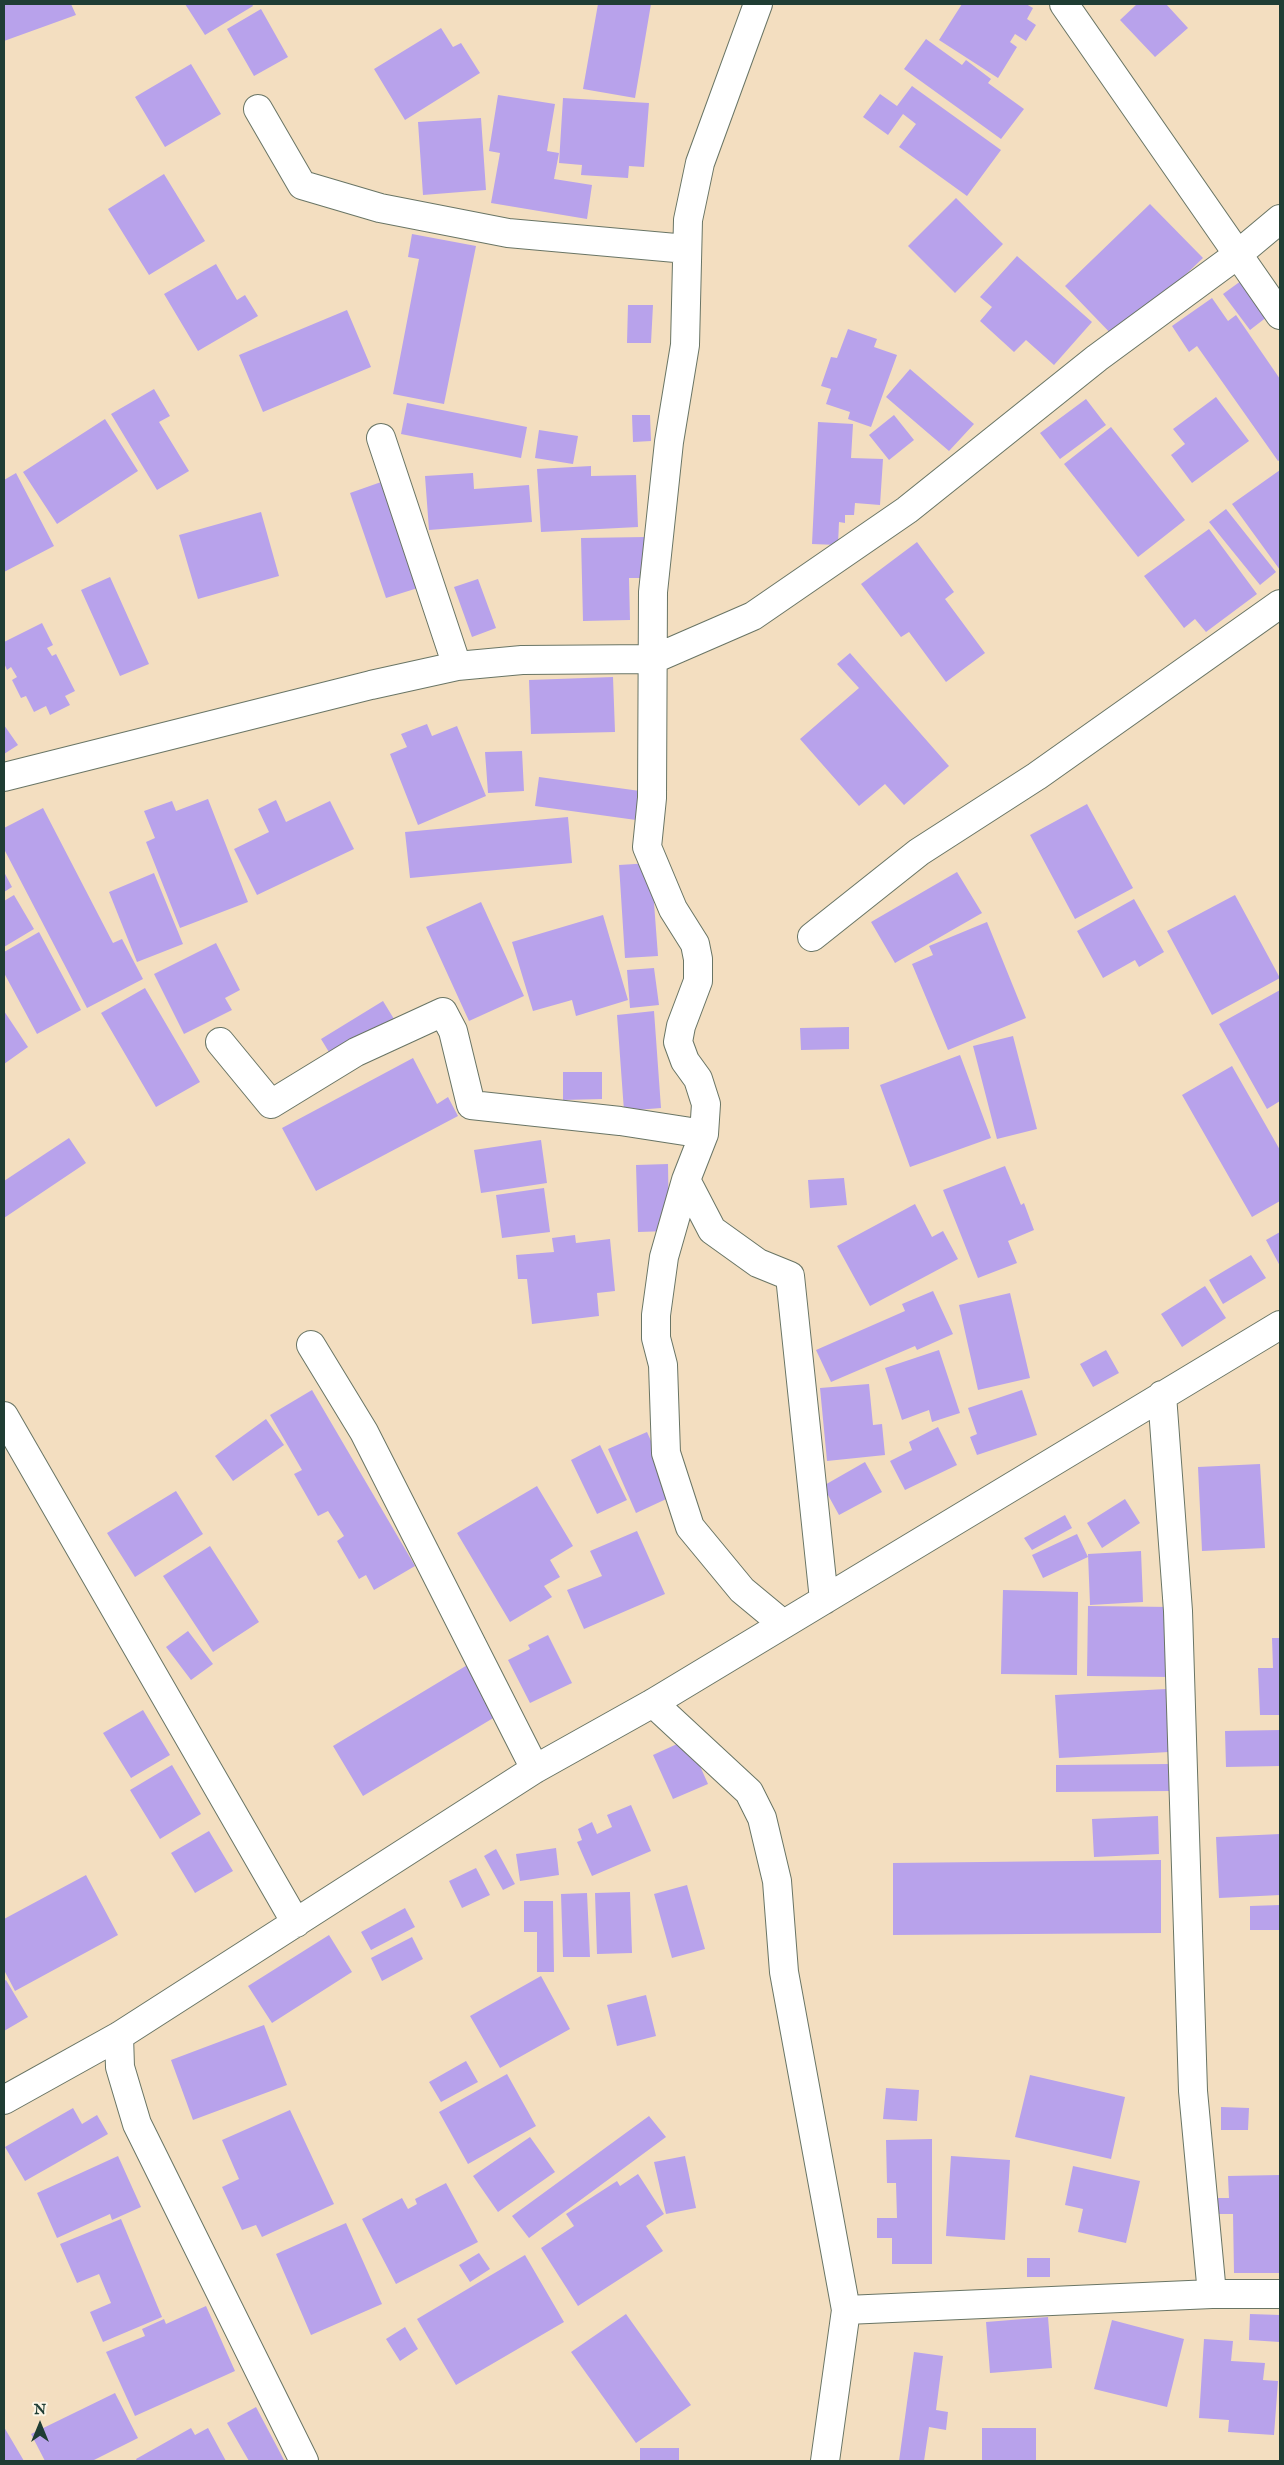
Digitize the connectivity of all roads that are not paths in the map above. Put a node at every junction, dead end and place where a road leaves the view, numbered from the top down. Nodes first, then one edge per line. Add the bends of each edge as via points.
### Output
1 (758, 4) edge
2 (1064, 4) edge
3 (258, 109) dead end
4 (1280, 219) edge
5 (687, 249) junction
6 (1237, 255) junction
7 (1280, 315) edge
8 (381, 438) dead end
9 (1280, 604) edge
10 (654, 659) junction
11 (458, 666) junction
12 (4, 777) edge
13 (812, 937) dead end
14 (220, 1042) dead end
15 (704, 1134) junction
16 (686, 1180) junction
17 (1280, 1325) edge
18 (311, 1345) dead end
19 (1162, 1395) junction
20 (4, 1416) edge
21 (824, 1600) junction
22 (783, 1624) junction
23 (653, 1703) junction
24 (535, 1768) junction
25 (296, 1923) junction
26 (119, 2036) junction
27 (4, 2100) edge
28 (1212, 2294) junction
29 (1280, 2294) edge
30 (846, 2310) junction
31 (304, 2461) edge
32 (825, 2461) edge

1 - 5 street via 700,163 688,220
2 - 6 street
3 - 5 street via 302,185 380,208 508,233
4 - 6 street
5 - 10 street via 685,345 653,592
6 - 7 street
6 - 10 street via 1097,358 907,510 752,616
8 - 11 street
9 - 13 street via 1037,776 919,852
10 - 11 street via 522,660
10 - 15 street via 652,798 647,847 673,909 695,944 698,959 698,981 678,1042 685,1061 698,1079 706,1104
11 - 12 street
14 - 15 street via 271,1104 356,1052 443,1012 453,1031 471,1105 620,1121
15 - 16 street
16 - 21 street via 712,1230 758,1263 790,1276
16 - 22 street via 664,1257 656,1315 656,1338 663,1365 666,1453 690,1527 742,1590
17 - 19 street
18 - 24 street via 364,1432
19 - 21 street
19 - 28 street via 1178,1611 1193,2091
20 - 25 street
21 - 22 street
22 - 23 street
23 - 24 street
23 - 30 street via 749,1792 762,1818 777,1881 784,1972
24 - 25 street
25 - 26 street
26 - 27 street
26 - 31 street via 120,2067 137,2124
28 - 29 street
28 - 30 street
30 - 32 street

